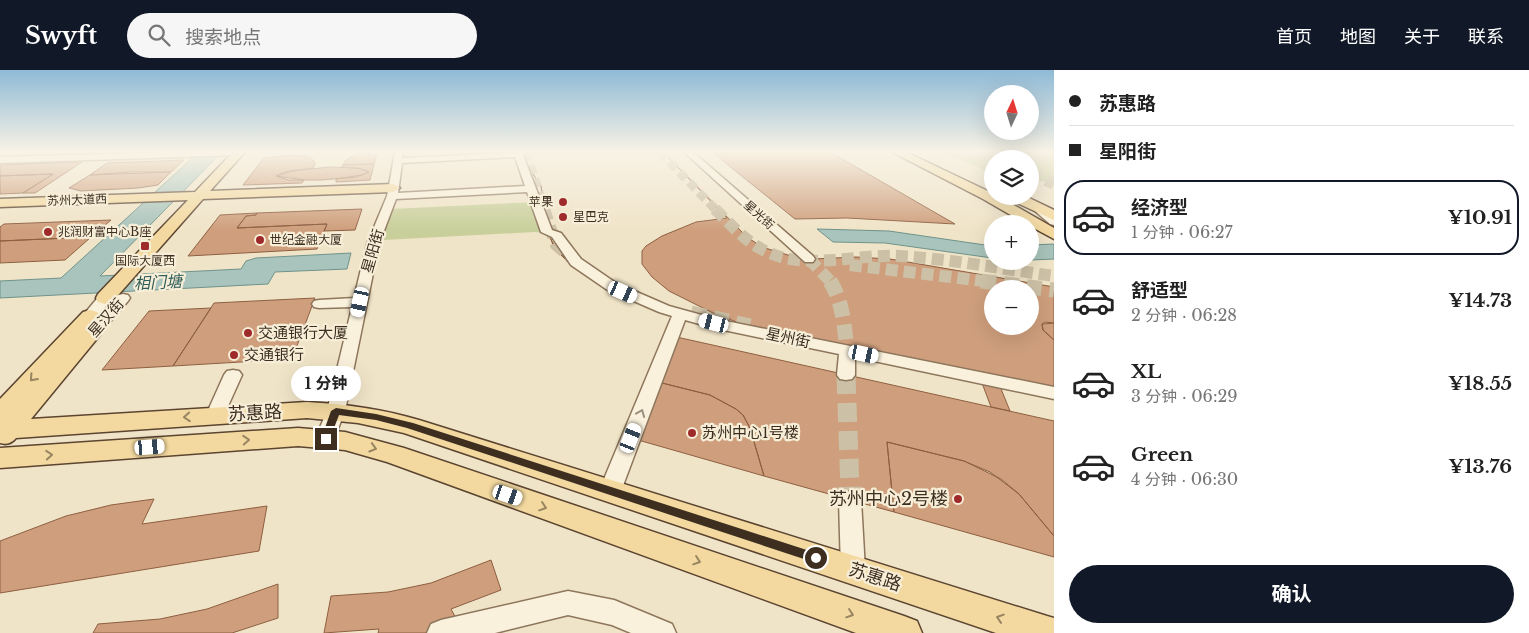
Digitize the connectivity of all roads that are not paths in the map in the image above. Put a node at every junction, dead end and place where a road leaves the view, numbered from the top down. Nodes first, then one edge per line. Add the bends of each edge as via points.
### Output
1 (215, 178) edge
2 (220, 178) edge
3 (394, 178) edge
4 (529, 178) edge
5 (718, 178) edge
6 (953, 178) edge
7 (531, 186) junction
8 (392, 192) junction
9 (195, 200) junction
10 (0, 204) edge
11 (1034, 205) edge
12 (1040, 208) junction
13 (0, 213) edge
14 (1054, 214) edge
15 (1054, 222) edge
16 (1054, 234) edge
17 (809, 259) tunnel mouth
18 (114, 298) joint
19 (360, 302) junction
20 (319, 304) dead end
21 (680, 314) junction
22 (90, 326) joint
23 (847, 350) junction
24 (233, 375) dead end
25 (846, 375) tunnel mouth
26 (1054, 393) edge
27 (336, 411) junction
28 (215, 416) junction
29 (2, 428) edge
30 (326, 439) junction
31 (0, 458) edge
32 (610, 491) junction
33 (850, 500) tunnel mouth
34 (853, 570) junction
35 (441, 633) edge
36 (662, 633) edge
37 (904, 633) edge
38 (1046, 633) edge

1 - 9 main road, 星汉街
2 - 9 main road, 星汉街
3 - 8 street, 星阳街
4 - 7 street
5 - 17 street, 星光街
6 - 16 main road
7 - 8 street
7 - 21 street, 星州街 via 547,232 557,235 570,256 601,280 636,298
8 - 9 main road, 苏州大道西
8 - 19 street, 星阳街 via 373,244
9 - 10 main road, 苏州大道西 via 144,198
9 - 13 main road, 苏州大道西 via 133,208
9 - 18 main road, 星汉街
11 - 12 main road
12 - 14 main road
12 - 15 street
18 - 22 street, 星汉街
19 - 20 street
19 - 27 street, 星阳街
21 - 23 street, 星州街
32 -> 21 street
22 - 29 main road, 星汉街
23 - 25 street
23 - 26 street, 星州街
24 - 28 street
27 - 28 main road, 苏惠路
27 - 30 street, 星阳街
27 - 32 main road, 苏惠路 via 410,426
28 -> 29 main road, 苏惠路
31 -> 30 main road, 苏惠路 via 263,439
30 -> 37 main road, 苏惠路 via 395,455
32 - 34 main road, 苏惠路
33 - 34 street
38 -> 34 main road, 苏惠路
35 - 36 street via 568,603 614,613

